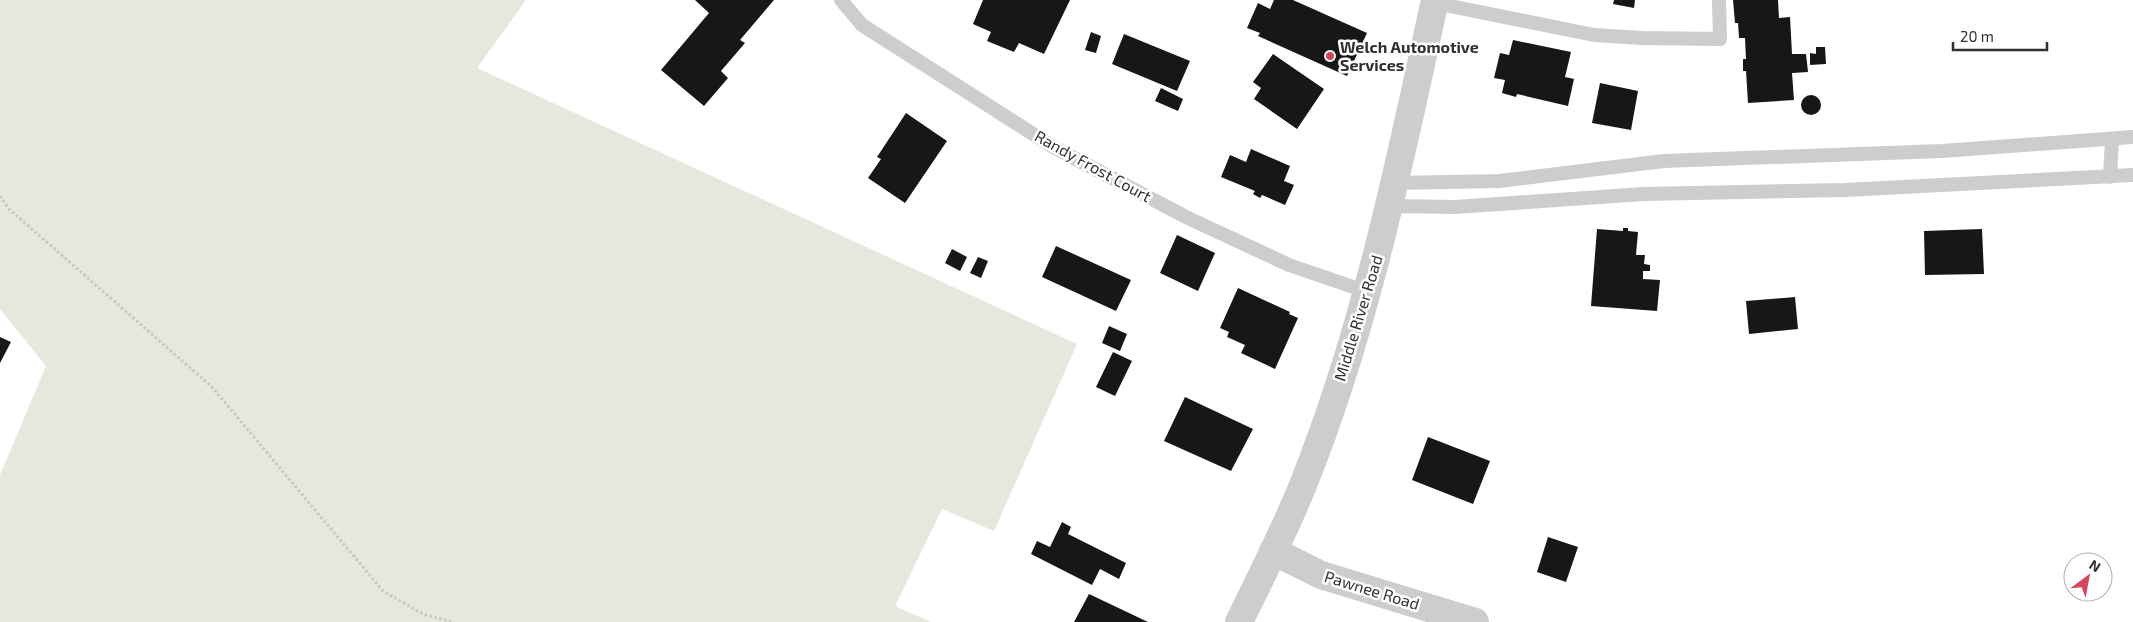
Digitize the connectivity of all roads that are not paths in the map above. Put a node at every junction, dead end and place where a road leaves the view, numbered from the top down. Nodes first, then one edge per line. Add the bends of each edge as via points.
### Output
1 (841, 0) edge
2 (1719, 0) edge
3 (1431, 1) edge
4 (2133, 137) edge
5 (2112, 140) junction
6 (2133, 175) edge
7 (2110, 177) junction
8 (1392, 194) junction
9 (1368, 292) junction
10 (1273, 551) junction
11 (1239, 622) edge
12 (1474, 622) edge

1 - 9 lane, Randy Frost Court via 862,24 1055,148 1188,218 1290,265
2 - 3 lane via 1720,39 1594,34
3 - 8 street, Middle River Road
4 - 5 lane
5 - 7 lane
5 - 8 lane via 1932,152 1664,161
6 - 7 lane
7 - 8 lane via 1845,190 1644,194 1455,207
8 - 9 street, Middle River Road
9 - 10 street, Middle River Road via 1317,448
10 - 11 street, Middle River Road
10 - 12 street, Pawnee Road via 1321,575

